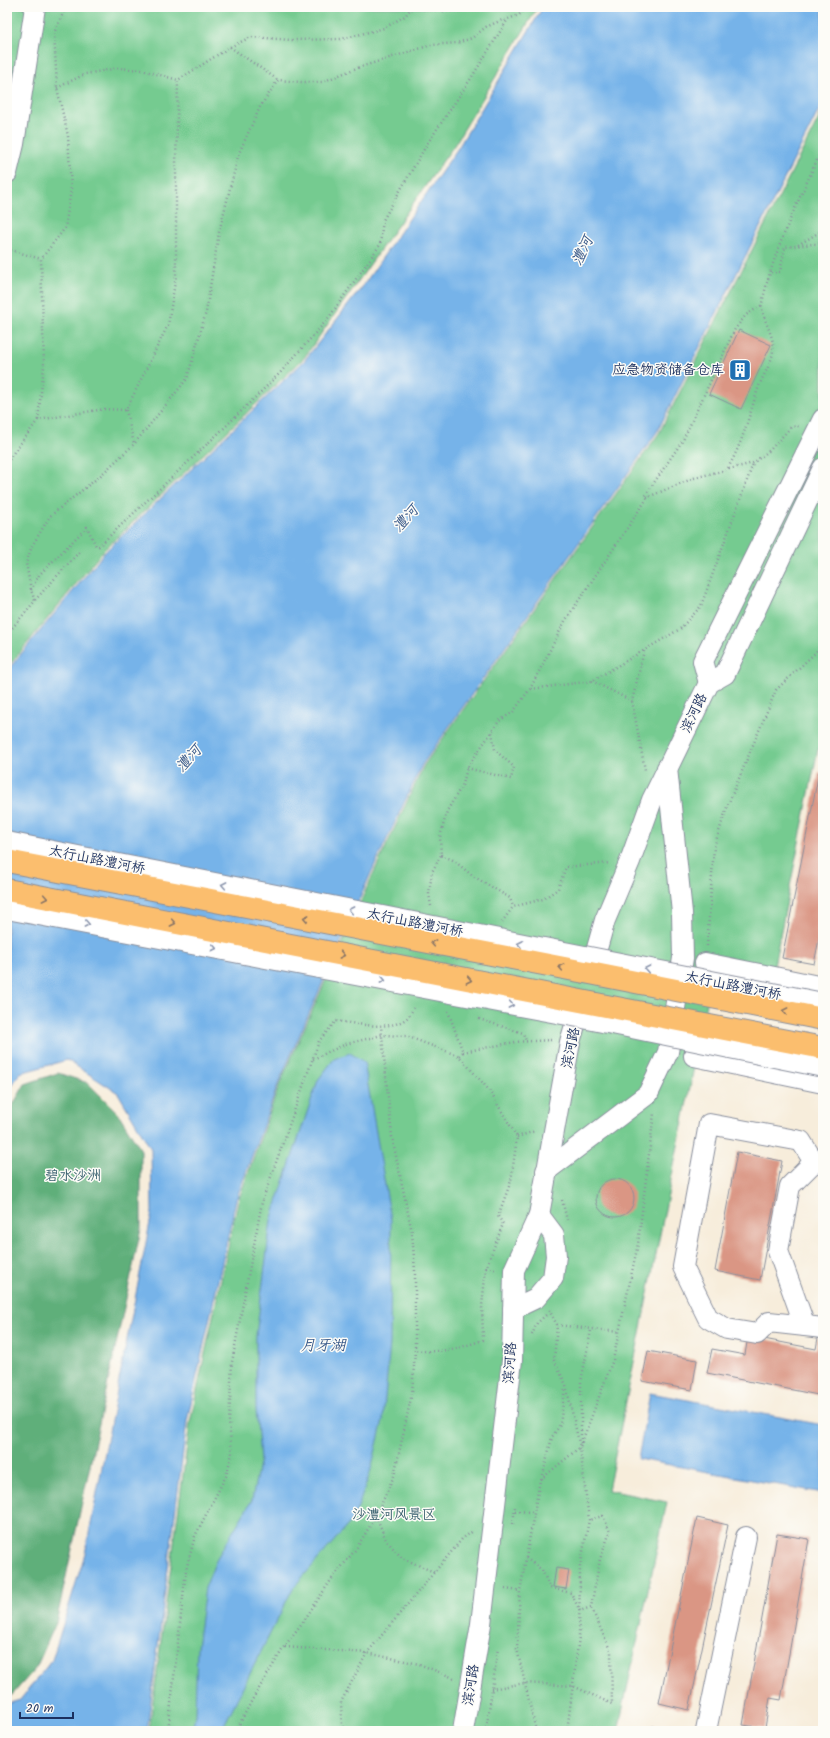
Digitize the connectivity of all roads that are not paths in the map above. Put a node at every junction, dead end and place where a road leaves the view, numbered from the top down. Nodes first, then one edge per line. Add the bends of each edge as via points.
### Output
1 (35, 7) edge
2 (7, 173) edge
3 (820, 430) edge
4 (823, 468) edge
5 (709, 683) junction
6 (667, 766) junction
7 (7, 842) edge
8 (7, 861) edge
9 (7, 890) edge
10 (7, 909) edge
11 (705, 963) road end
12 (592, 966) junction
13 (823, 987) edge
14 (823, 1003) edge
15 (580, 1010) junction
16 (823, 1019) edge
17 (823, 1048) edge
18 (694, 1056) dead end
19 (823, 1067) edge
20 (823, 1083) edge
21 (819, 1163) edge
22 (546, 1171) junction
23 (538, 1215) junction
24 (513, 1309) junction
25 (814, 1327) edge
26 (746, 1537) dead end
27 (463, 1731) edge
28 (706, 1731) edge

1 - 2 street via 14,144
3 - 5 street via 703,661
4 - 5 street, 滨河路 via 725,674
5 - 6 street, 滨河路
6 - 12 street, 滨河路 via 605,920
6 - 22 street via 682,913 683,958 668,1052 648,1094
12 -> 7 street, 太行山路澧河桥, bridge
12 -> 8 main road, 太行山路澧河桥, bridge
9 -> 15 main road, bridge
10 -> 15 street, bridge
11 - 13 street
14 -> 12 street, 太行山路澧河桥, bridge
16 -> 12 main road, 太行山路澧河桥, bridge
15 - 17 main road, bridge
15 - 19 street, bridge
15 - 22 street, 滨河路 via 570,1042
18 - 20 street
21 - 25 street via 790,1186 778,1251
21 - 25 street via 801,1141 709,1124 682,1267 708,1318 727,1329 757,1334 769,1322
22 - 23 street, 滨河路
23 - 24 street, 滨河路 via 514,1270
23 - 24 street via 554,1235 556,1256 553,1278 546,1300 536,1298
24 - 27 street, 滨河路 via 512,1360 494,1517 481,1624
26 - 28 street

